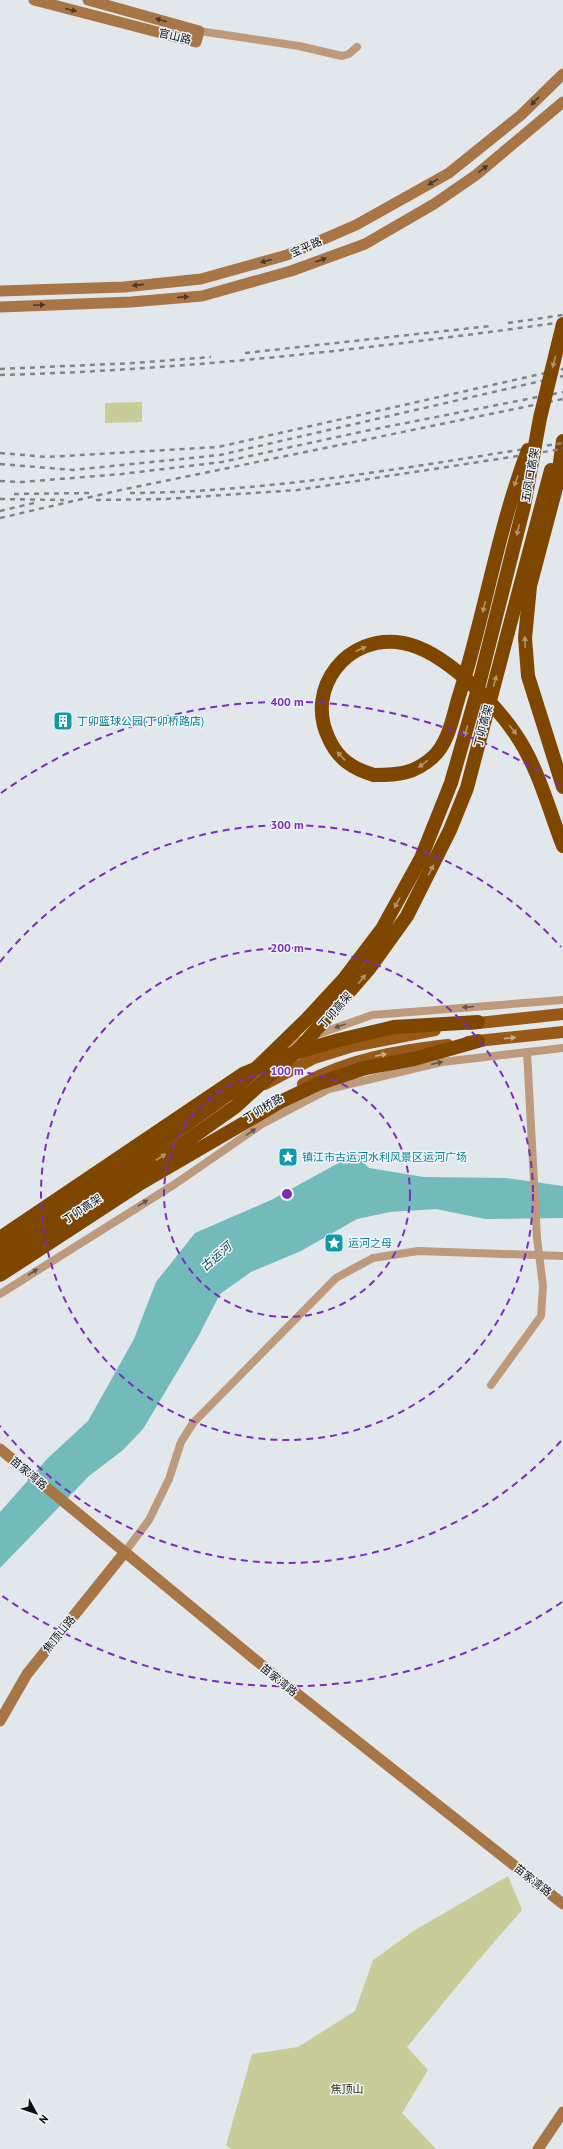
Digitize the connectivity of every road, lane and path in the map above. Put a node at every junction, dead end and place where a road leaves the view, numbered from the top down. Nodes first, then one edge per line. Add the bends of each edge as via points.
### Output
1 (34, 0) edge
2 (88, 0) edge
3 (199, 31) junction
4 (357, 47) dead end
5 (563, 74) edge
6 (563, 102) edge
7 (0, 291) edge
8 (0, 307) edge
9 (563, 324) edge
10 (540, 418) junction
11 (563, 431) edge
12 (563, 441) edge
13 (494, 626) joint
14 (508, 632) joint
15 (563, 787) edge
16 (563, 846) edge
17 (563, 1000) edge
18 (563, 1014) edge
19 (478, 1022) junction
20 (563, 1032) edge
21 (478, 1041) junction
22 (563, 1048) edge
23 (527, 1052) junction
24 (0, 1233) edge
25 (0, 1238) edge
26 (0, 1242) edge
27 (0, 1250) edge
28 (540, 1254) junction
29 (563, 1256) edge
30 (0, 1263) edge
31 (0, 1275) edge
32 (0, 1280) edge
33 (0, 1294) edge
34 (490, 1385) dead end
35 (0, 1449) edge
36 (125, 1552) junction
37 (0, 1721) edge
38 (563, 1904) edge
39 (563, 2112) edge
40 (538, 2149) edge

1 -> 3 street, 官山路 via 196,42
3 -> 2 street, 官山路
3 - 4 street via 299,46 342,56
5 -> 7 street, 宝平路 via 521,115 449,173 356,225 287,255 201,279 124,287
8 -> 6 street, 宝平路 via 131,302 202,296 298,268 365,244 434,204 476,175
9 -> 10 highway, 五凤口高架, bridge
10 -> 13 highway, 五凤口高架, bridge via 524,506
10 -> 16 highway, bridge via 513,490 472,655 447,735 434,756 416,769 398,775 374,775 357,770 343,760 333,747 324,729 320,709 322,692 331,674 344,659 363,648 382,642 403,643 422,649 455,669 491,703 516,735 532,765
11 - 14 highway, 五凤口高架
15 -> 12 highway via 528,676 525,638 530,586 557,484
13 -> 27 highway, 丁卯高架, bridge via 451,783 437,823 382,930 344,979 287,1041 234,1090
30 -> 14 highway, 丁卯高架, bridge via 235,1107 301,1047 370,969 407,916 450,830 467,788
17 -> 24 street via 372,1015 276,1050 202,1093
18 - 19 main road, 丁卯桥路
19 - 25 highway, bridge via 394,1027 294,1053 243,1074
19 - 26 main road, 丁卯桥路 via 353,1046 314,1058 260,1087
21 -> 20 main road, 丁卯桥路
21 - 31 highway, bridge via 414,1059 365,1068 320,1083 280,1102 236,1130 141,1183
32 -> 21 main road, 丁卯桥路 via 262,1107 328,1070 367,1058
22 - 23 street
23 - 28 street
33 -> 23 street via 175,1184 262,1124 329,1090 442,1062
28 - 29 street
28 - 34 street via 542,1316
28 - 36 street via 418,1251 372,1258 336,1278 193,1423 181,1442 169,1479 149,1520
35 - 36 street, 苗家湾路
36 - 37 street, 焦顶山路 via 27,1674
36 - 38 street, 苗家湾路 via 281,1681
39 - 40 street

